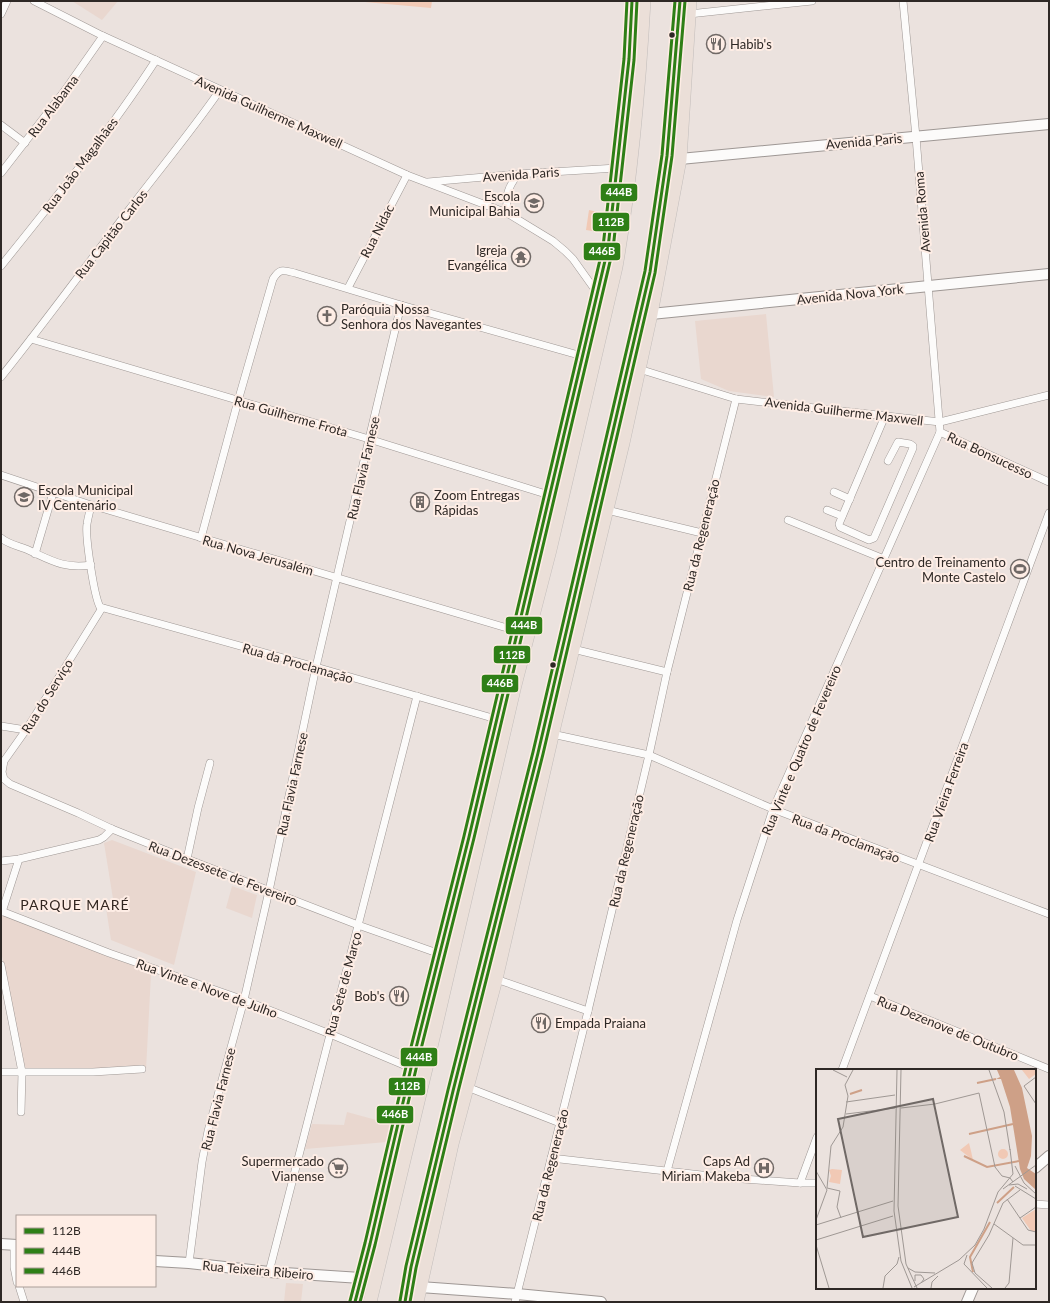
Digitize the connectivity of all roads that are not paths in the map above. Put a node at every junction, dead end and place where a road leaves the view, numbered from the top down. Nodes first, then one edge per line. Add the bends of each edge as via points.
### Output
1 (7, 1) edge
2 (34, 1) edge
3 (632, 1) edge
4 (644, 1) edge
5 (680, 1) edge
6 (812, 1) edge
7 (903, 1) edge
8 (689, 7) edge
9 (1, 14) edge
10 (103, 36) junction
11 (156, 60) junction
12 (220, 90) junction
13 (1049, 124) edge
14 (1, 125) edge
15 (916, 136) junction
16 (25, 143) junction
17 (680, 159) junction
18 (618, 168) junction
19 (2, 171) edge
20 (518, 174) junction
21 (406, 175) junction
22 (425, 182) junction
23 (507, 213) junction
24 (1, 266) edge
25 (1049, 274) edge
26 (928, 286) junction
27 (348, 288) junction
28 (598, 294) junction
29 (401, 305) junction
30 (651, 314) junction
31 (31, 339) junction
32 (582, 356) junction
33 (639, 368) junction
34 (1, 377) edge
35 (1049, 395) edge
36 (736, 399) junction
37 (238, 401) junction
38 (583, 413) junction
39 (885, 416) junction
40 (940, 422) junction
41 (940, 432) junction
42 (369, 439) junction
43 (888, 462) dead end
44 (1, 475) edge
45 (603, 478) junction
46 (1049, 482) edge
47 (834, 492) dead end
48 (53, 493) junction
49 (549, 495) junction
50 (850, 499) junction
51 (91, 505) junction
52 (607, 510) junction
53 (827, 510) dead end
54 (1049, 513) edge
55 (842, 516) junction
56 (788, 520) dead end
57 (702, 533) junction
58 (1, 538) edge
59 (201, 538) junction
60 (35, 554) junction
61 (884, 559) junction
62 (91, 565) junction
63 (337, 578) junction
64 (101, 608) junction
65 (517, 631) junction
66 (573, 649) junction
67 (316, 667) junction
68 (666, 672) junction
69 (417, 696) junction
70 (496, 719) junction
71 (1, 726) edge
72 (26, 730) junction
73 (552, 734) junction
74 (649, 755) junction
75 (2, 761) edge
76 (210, 763) dead end
77 (10, 784) joint
78 (773, 809) junction
79 (112, 829) junction
80 (19, 859) junction
81 (187, 859) junction
82 (512, 859) junction
83 (1, 861) edge
84 (919, 866) junction
85 (269, 891) junction
86 (2, 911) edge
87 (1049, 913) edge
88 (358, 925) junction
89 (440, 954) junction
90 (1, 965) edge
91 (496, 979) junction
92 (870, 996) junction
93 (244, 1000) junction
94 (588, 1011) junction
95 (330, 1034) junction
96 (427, 1064) junction
97 (411, 1068) junction
98 (142, 1069) dead end
99 (842, 1069) edge
100 (1049, 1069) edge
101 (1, 1072) edge
102 (22, 1072) junction
103 (467, 1087) junction
104 (20, 1112) dead end
105 (560, 1123) junction
106 (397, 1128) junction
107 (816, 1140) edge
108 (452, 1144) junction
109 (1049, 1156) edge
110 (551, 1158) junction
111 (1036, 1167) edge
112 (667, 1171) junction
113 (800, 1183) junction
114 (816, 1183) edge
115 (1036, 1204) edge
116 (1049, 1205) edge
117 (1, 1244) edge
118 (16, 1245) edge
119 (156, 1261) edge
120 (189, 1263) junction
121 (269, 1272) junction
122 (16, 1277) edge
123 (361, 1278) junction
124 (19, 1287) edge
125 (420, 1287) junction
126 (973, 1289) edge
127 (516, 1298) edge
128 (24, 1302) edge
129 (355, 1302) edge
130 (370, 1302) edge
131 (405, 1302) edge
132 (417, 1302) edge
133 (600, 1302) edge
134 (967, 1302) edge

1 - 9 street
2 - 10 street, Avenida Guilherme Maxwell
3 - 18 highway
4 - 38 highway via 622,230
5 - 45 highway via 668,156 650,272
6 - 8 street
7 - 15 street, Avenida Roma
8 - 17 highway
10 - 11 street, Avenida Guilherme Maxwell
10 - 16 street, Rua Alabama
11 - 12 street, Avenida Guilherme Maxwell
11 - 24 street, Rua João Magalhães via 95,147
12 - 21 street, Avenida Guilherme Maxwell
12 - 31 street, Rua Capitão Carlos via 196,125
13 - 15 main road, Avenida Paris
14 - 16 street
15 - 17 main road, Avenida Paris
15 - 26 street, Avenida Roma
16 - 19 street, Rua Alabama
17 - 30 highway
18 - 20 street, Avenida Paris
18 - 28 highway via 608,248
20 - 22 street, Avenida Paris
20 - 23 street via 507,193
21 - 22 street, Avenida Guilherme Maxwell
21 - 27 street, Rua Nidac
22 - 23 street, Avenida Guilherme Maxwell
23 - 28 street, Avenida Guilherme Maxwell via 565,251
25 - 26 main road, Avenida Nova York
26 - 30 main road, Avenida Nova York
26 - 40 street, Avenida Roma
27 - 29 street
27 - 37 street via 295,272 277,272
28 - 32 highway
28 - 38 highway
29 - 32 street
29 - 42 street, Rua Flavia Farnese
30 - 33 highway
31 - 34 street, Rua Capitão Carlos
31 - 37 street, Rua Guilherme Frota
32 - 49 highway
33 - 36 street, Avenida Guilherme Maxwell
33 - 45 highway via 630,388 613,455
33 - 52 highway
35 - 40 street, Avenida Guilherme Maxwell
36 - 39 street, Avenida Guilherme Maxwell
36 - 57 street, Rua da Regeneração
37 - 42 street, Rua Guilherme Frota
37 - 59 street
38 - 96 highway via 515,685
39 - 40 street, Avenida Guilherme Maxwell
39 - 50 street
40 - 41 street, Rua Bonsucesso
41 - 46 street, Rua Bonsucesso
41 - 61 street, Rua Vinte e Quatro de Fevereiro
42 - 49 street, Rua Guilherme Frota
42 - 63 street, Rua Flavia Farnese
43 - 55 street via 898,442 913,446 874,538 869,540 840,527
44 - 48 street, Rua Nova Jerusalém
45 - 82 highway
47 - 50 street
48 - 51 street, Rua Nova Jerusalém
48 - 60 street
49 - 65 highway
50 - 55 street
51 - 59 street, Rua Nova Jerusalém
51 - 62 street via 86,525
52 - 57 street
52 - 66 highway
53 - 55 street
54 - 84 street, Rua Vieira Ferreira
56 - 61 street
57 - 68 street, Rua da Regeneração
58 - 60 street
59 - 63 street, Rua Nova Jerusalém
60 - 62 street via 63,565
61 - 78 street, Rua Vinte e Quatro de Fevereiro
62 - 64 street via 95,593
63 - 65 street, Rua Nova Jerusalém
63 - 67 street, Rua Flavia Farnese
64 - 67 street, Rua da Proclamação
64 - 72 street, Rua do Serviço
65 - 70 highway
66 - 68 street
66 - 73 highway
67 - 69 street, Rua da Proclamação
67 - 85 street, Rua Flavia Farnese
68 - 74 street, Rua da Regeneração
69 - 70 street, Rua da Proclamação
69 - 88 street, Rua Sete de Março
70 - 89 highway
71 - 72 street
72 - 75 street, Rua do Serviço
73 - 74 street, Rua da Proclamação
73 - 91 highway
74 - 78 street, Rua da Proclamação
74 - 94 street, Rua da Regeneração
75 - 77 street, Rua do Serviço via 4,779
76 - 81 street
77 - 79 street, Rua Dezessete de Fevereiro
78 - 84 street, Rua da Proclamação
78 - 112 street, Rua Vinte e Quatro de Fevereiro via 737,920
79 - 80 street via 99,840
79 - 81 street, Rua Dezessete de Fevereiro
80 - 83 street
80 - 86 street
81 - 85 street, Rua Dezessete de Fevereiro
82 - 108 highway via 510,883 455,1115
82 - 131 highway via 455,1084
84 - 87 street, Rua da Proclamação
84 - 92 street, Rua Vieira Ferreira
85 - 88 street, Rua Dezessete de Fevereiro
85 - 93 street, Rua Flavia Farnese
86 - 93 street, Rua Vinte e Nove de Julho via 109,953
88 - 89 street, Rua Dezessete de Fevereiro
88 - 95 street, Rua Sete de Março
89 - 97 highway
90 - 102 street
91 - 94 street
91 - 103 highway
92 - 99 street, Rua Vieira Ferreira
92 - 100 street, Rua Dezenove de Outubro
93 - 95 street, Rua Vinte e Nove de Julho
93 - 120 street, Rua Flavia Farnese via 208,1131
94 - 105 street, Rua da Regeneração
95 - 97 street, Rua Vinte e Nove de Julho
95 - 121 street, Rua Sete de Março
96 - 106 highway
96 - 130 highway
97 - 106 highway
98 - 102 street
101 - 102 street
102 - 104 street
103 - 105 street
103 - 108 highway
105 - 110 street, Rua da Regeneração
106 - 123 highway
107 - 113 street
108 - 125 highway
109 - 111 main road
110 - 112 street
110 - 127 street, Rua da Regeneração
112 - 113 street
113 - 114 street
115 - 116 street
117 - 118 main road
118 - 122 street
119 - 120 main road, Rua Teixeira Ribeiro
120 - 121 main road, Rua Teixeira Ribeiro
121 - 123 main road, Rua Teixeira Ribeiro
123 - 129 highway
124 - 128 street
125 - 127 main road
125 - 132 highway
126 - 134 main road
127 - 133 main road

